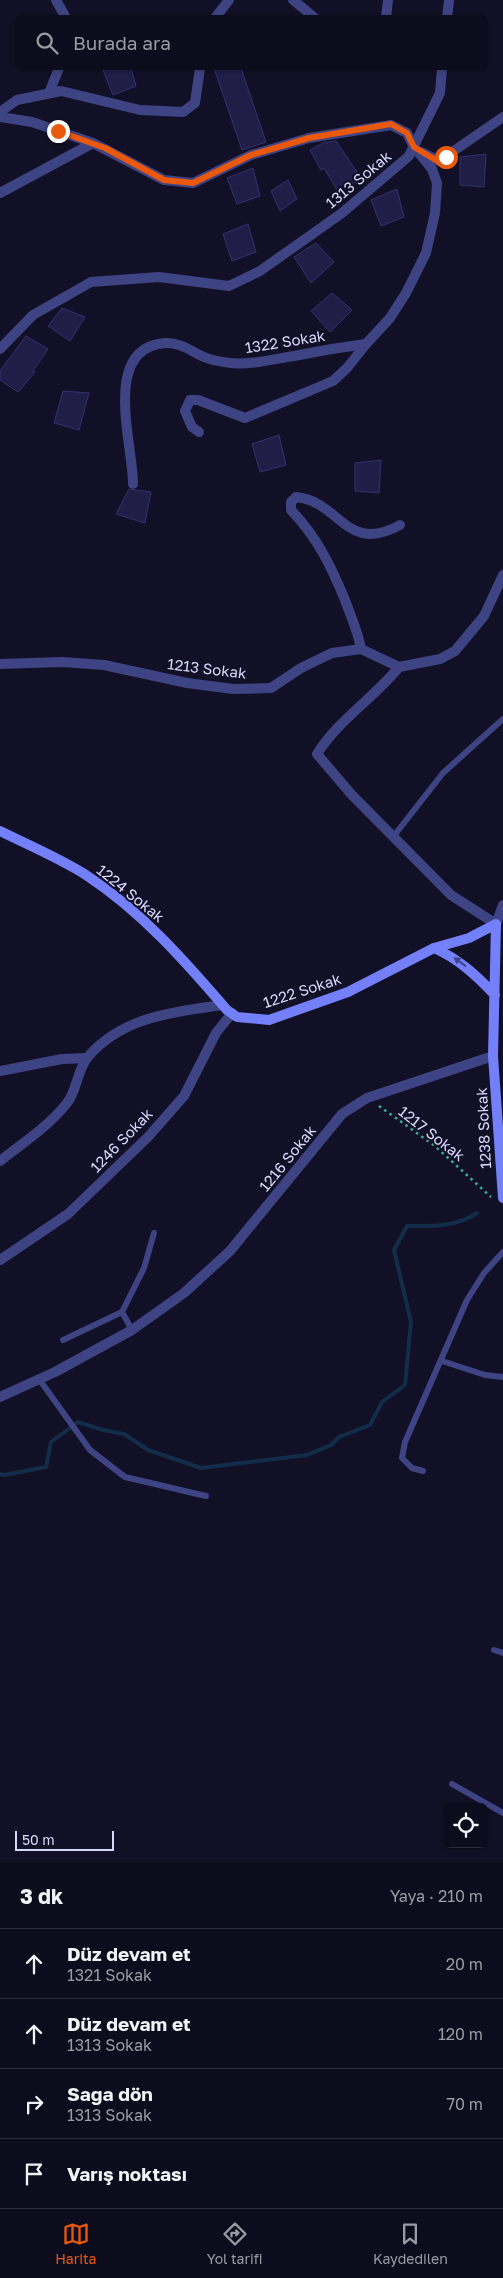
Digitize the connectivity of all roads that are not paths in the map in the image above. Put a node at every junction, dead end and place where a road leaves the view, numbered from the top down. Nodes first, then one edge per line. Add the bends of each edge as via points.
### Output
1 (56, 0) edge
2 (229, 0) edge
3 (293, 0) edge
4 (388, 0) edge
5 (449, 0) edge
6 (64, 15) edge
7 (217, 15) edge
8 (311, 15) edge
9 (386, 15) edge
10 (447, 15) edge
11 (58, 70) edge
12 (200, 70) edge
13 (442, 70) edge
14 (49, 93) junction
15 (0, 112) edge
16 (0, 117) edge
17 (503, 117) edge
18 (93, 143) junction
19 (414, 147) junction
20 (0, 193) edge
21 (366, 344) junction
22 (0, 349) edge
23 (199, 432) dead end
24 (133, 484) dead end
25 (400, 525) dead end
26 (503, 576) edge
27 (361, 649) junction
28 (0, 664) edge
29 (399, 667) junction
30 (503, 719) edge
31 (0, 831) edge
32 (393, 837) junction
33 (503, 905) edge
34 (496, 924) junction
35 (434, 948) junction
36 (495, 995) junction
37 (222, 1005) junction
38 (232, 1013) junction
39 (493, 1056) junction
40 (87, 1058) junction
41 (0, 1071) edge
42 (0, 1161) edge
43 (500, 1200) edge
44 (154, 1234) dead end
45 (503, 1252) edge
46 (0, 1260) edge
47 (122, 1312) junction
48 (132, 1330) junction
49 (63, 1340) dead end
50 (442, 1361) junction
51 (503, 1377) edge
52 (39, 1379) junction
53 (0, 1397) edge
54 (423, 1471) dead end
55 (206, 1496) dead end
56 (494, 1650) dead end
57 (503, 1653) edge
58 (452, 1784) dead end
59 (503, 1813) edge

1 - 6 street
2 - 7 street
3 - 8 street
4 - 9 street
5 - 10 street
11 - 14 street
12 - 14 street via 195,103 182,112 140,110 61,91
13 - 19 street via 440,93
14 - 15 street via 18,100
16 - 18 street, 1313 Sokak via 32,122
17 - 19 street via 439,162
18 - 19 street, 1313 Sokak via 164,180 193,183 251,155 309,138 391,124 407,133
18 - 20 street
19 - 21 street via 432,168 437,183 435,213 426,253 390,318
19 - 22 street, 1313 Sokak via 409,156 342,213 260,271 229,286 159,277 91,282 33,315
21 - 23 street via 333,381 253,416 232,415 198,400 190,400 185,411 192,427
21 - 24 street, 1322 Sokak via 253,363 205,358 187,347 167,343 144,348 132,362 126,380
25 - 27 street via 386,532 367,535 353,530 307,498 296,497 291,502 291,510 329,561 359,633
26 - 29 street via 484,616 455,651 440,659
27 - 28 street, 1213 Sokak via 332,653 271,688 233,689 187,683 104,665 62,662
27 - 29 street
29 - 32 street via 382,688 328,736 317,754
30 - 32 lane via 443,773
31 - 37 main road, 1224 Sokak via 84,874 117,897 174,949
32 - 34 street via 451,895
33 - 34 street
34 - 35 main road, 1222 Sokak via 469,938
34 - 36 main road
36 -> 35 main road via 474,972
35 - 38 main road, 1222 Sokak via 348,992 289,1014 269,1020 237,1017
36 - 39 main road
37 - 38 main road, 1222 Sokak
37 - 40 street via 145,1018 112,1034
38 - 46 street, 1246 Sokak via 216,1033 184,1096 148,1138 68,1214
39 - 43 main road, 1238 Sokak
39 - 48 street, 1216 Sokak via 367,1098 342,1114 230,1250 184,1293
40 - 41 street
40 - 42 street via 69,1101
44 - 47 lane via 144,1268
45 - 50 lane via 484,1272 467,1300
47 - 48 lane
47 - 49 lane
48 - 52 street, 1216 Sokak
50 - 51 lane via 485,1375
50 - 54 lane via 405,1442 402,1458 412,1468
52 - 53 street, 1216 Sokak
52 - 55 lane via 90,1450 125,1478
56 - 57 lane
58 - 59 lane

